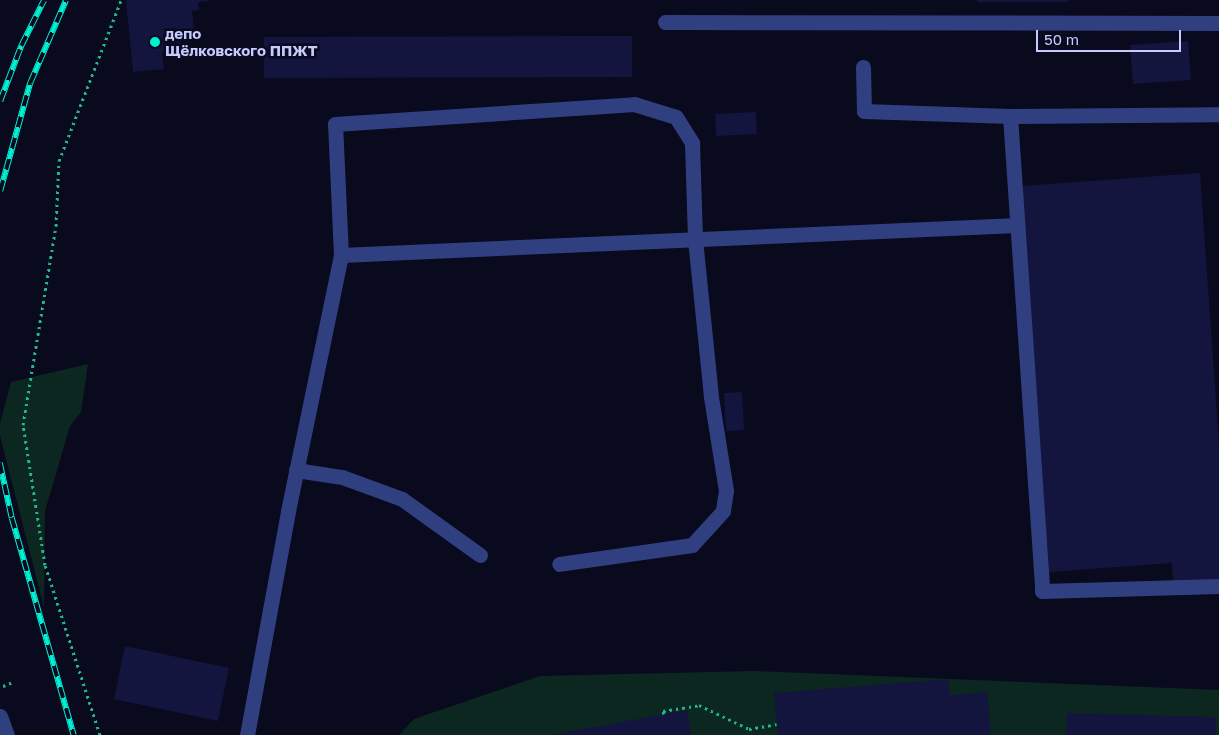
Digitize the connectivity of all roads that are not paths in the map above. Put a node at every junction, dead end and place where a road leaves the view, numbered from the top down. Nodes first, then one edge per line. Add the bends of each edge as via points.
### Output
1 (665, 22) dead end
2 (1219, 23) edge
3 (863, 67) dead end
4 (1219, 114) edge
5 (1010, 116) junction
6 (1017, 225) junction
7 (696, 239) junction
8 (341, 254) junction
9 (296, 470) junction
10 (480, 555) dead end
11 (560, 564) dead end
12 (1219, 586) edge
13 (0, 716) edge
14 (7, 735) edge
15 (247, 735) edge

1 - 2 street
3 - 5 street via 864,111
4 - 5 street
5 - 6 street
6 - 7 street
6 - 12 street via 1042,591
7 - 8 street
7 - 8 street via 692,143 676,117 634,104 335,124
7 - 11 street via 711,397 726,491 724,511 692,545
8 - 9 street
9 - 10 street via 342,477 402,499
9 - 15 street
13 - 14 street

